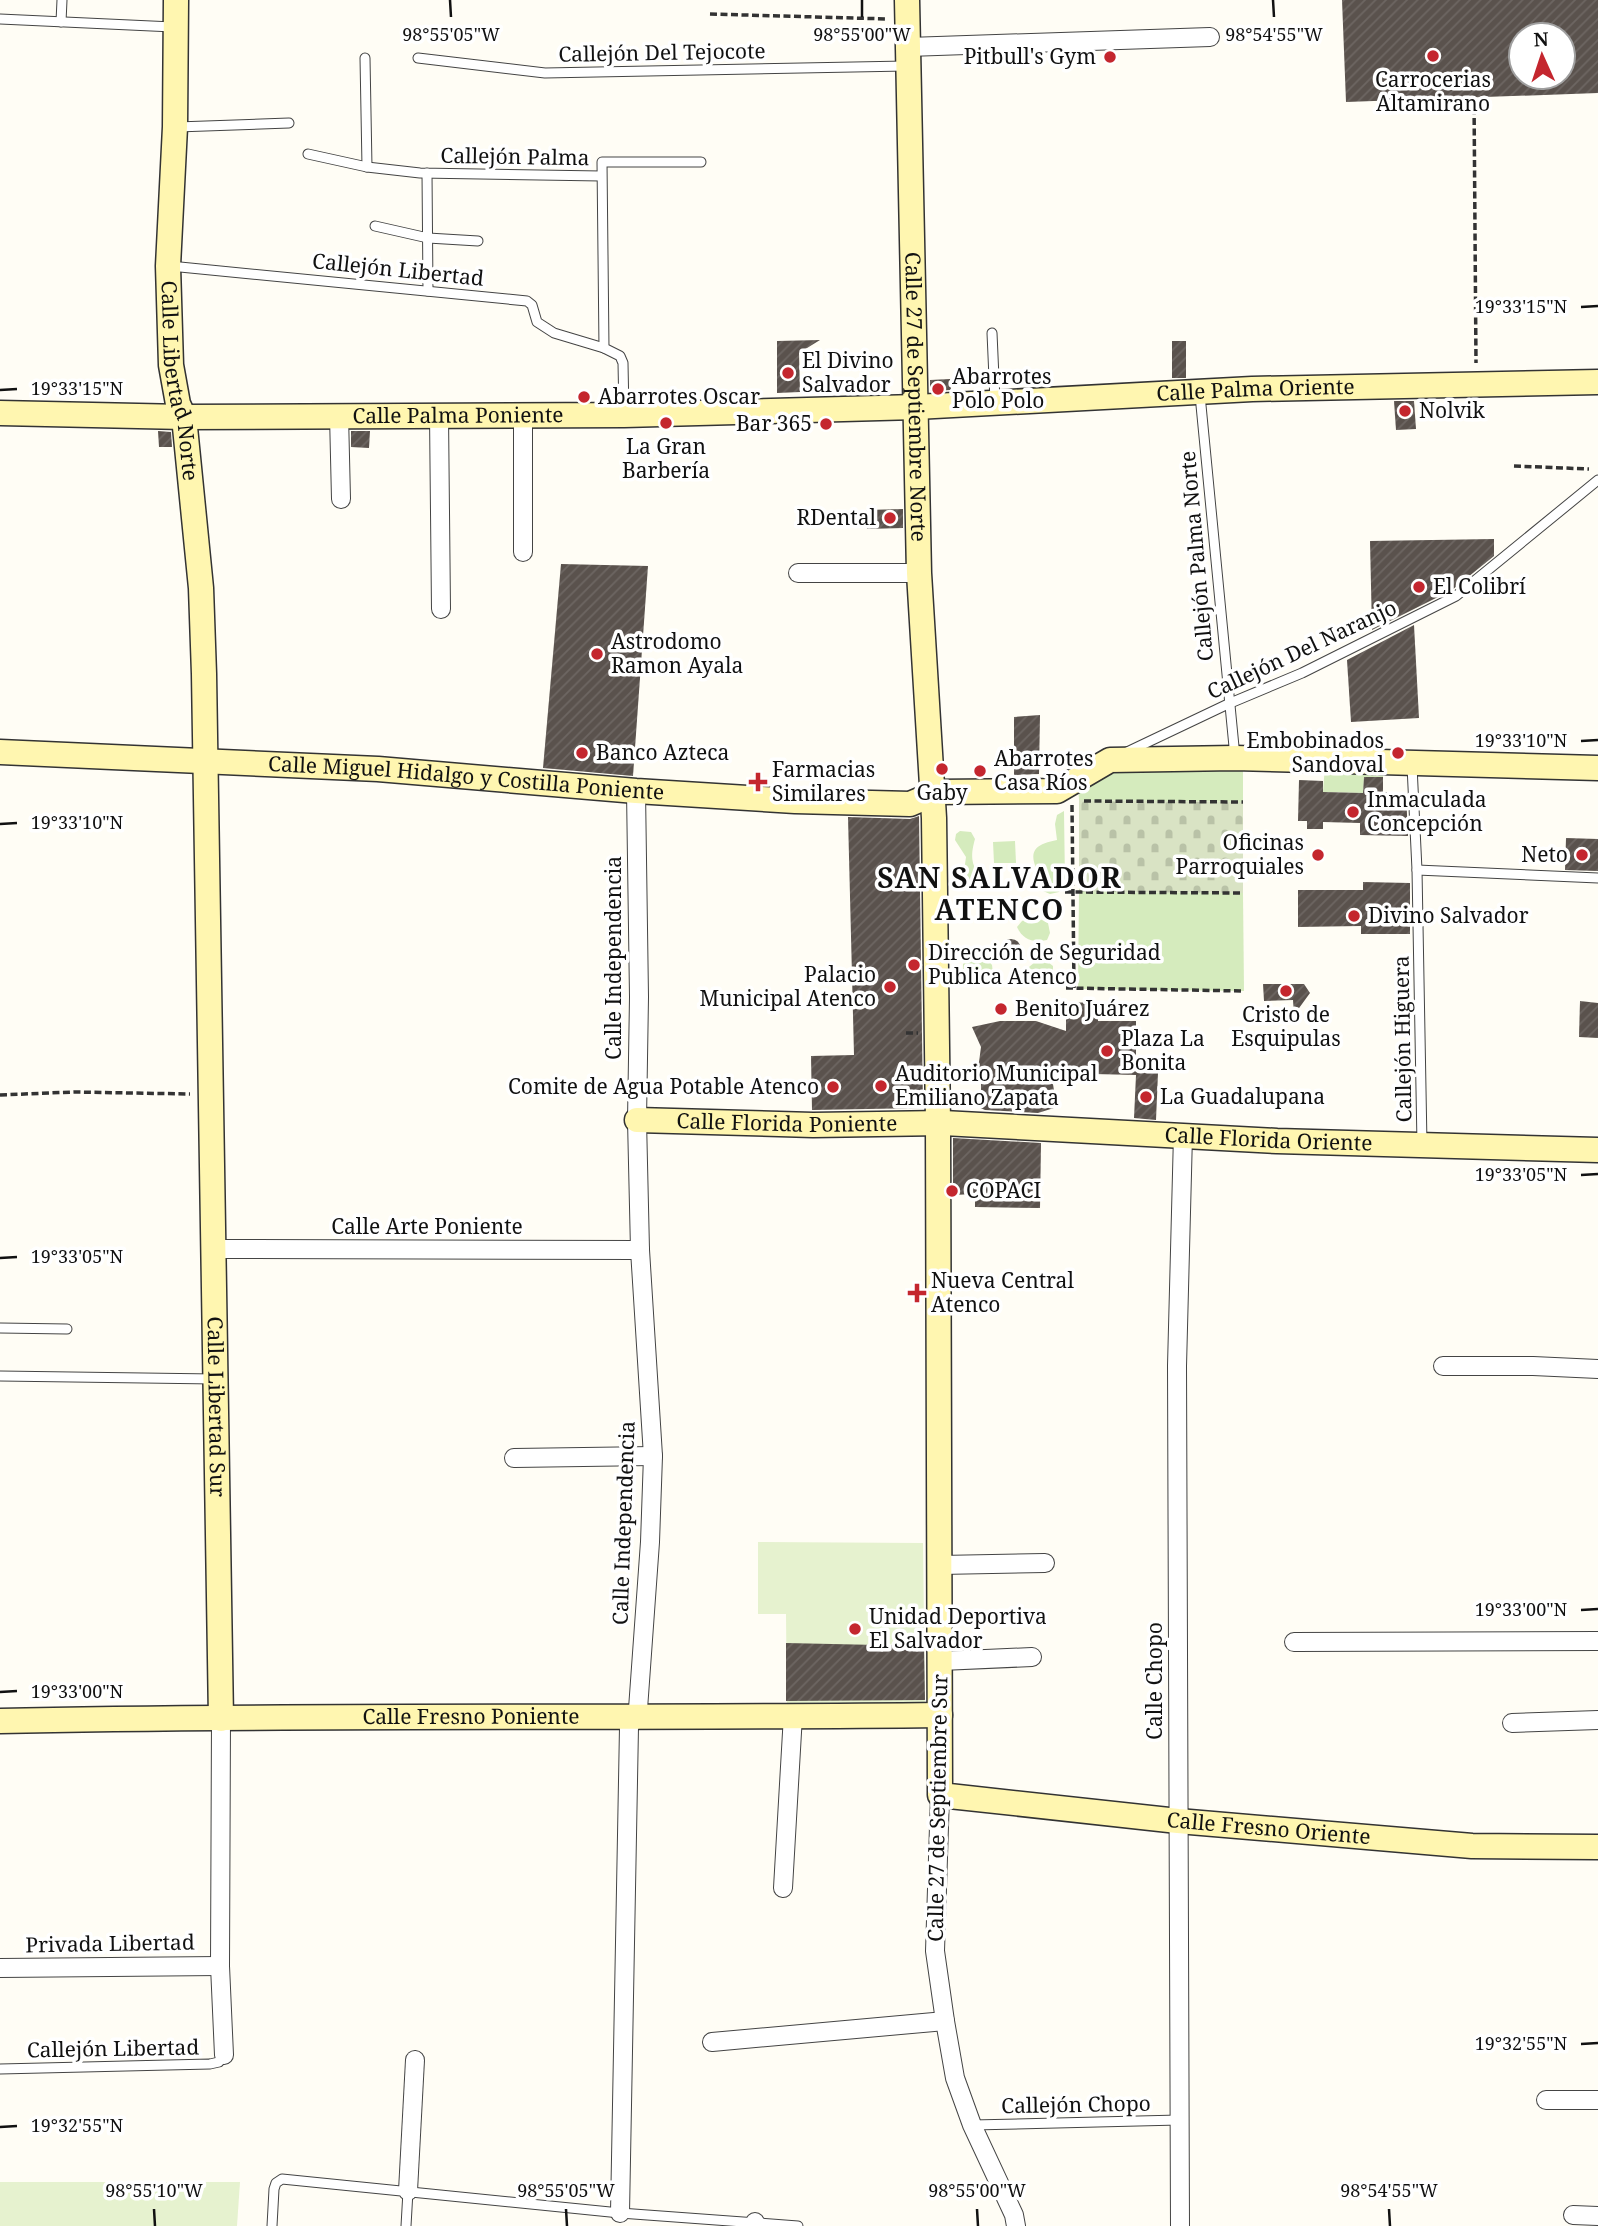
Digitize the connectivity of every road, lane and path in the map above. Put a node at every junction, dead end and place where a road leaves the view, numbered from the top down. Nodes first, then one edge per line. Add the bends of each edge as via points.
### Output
1 (62, 0) edge
2 (176, 0) edge
3 (907, 10) edge
4 (710, 14) dead end
5 (0, 19) edge
6 (61, 22) junction
7 (175, 27) junction
8 (1210, 37) dead end
9 (908, 57) junction
10 (365, 58) dead end
11 (418, 58) dead end
12 (1474, 97) dead end
13 (289, 122) dead end
14 (175, 127) junction
15 (308, 154) dead end
16 (701, 162) dead end
17 (367, 167) junction
18 (428, 173) junction
19 (601, 176) junction
20 (375, 226) dead end
21 (428, 238) junction
22 (478, 241) dead end
23 (168, 266) junction
24 (428, 291) junction
25 (992, 333) dead end
26 (604, 348) junction
27 (1598, 382) edge
28 (1476, 383) junction
29 (1200, 393) junction
30 (995, 402) junction
31 (916, 407) junction
32 (0, 413) edge
33 (339, 415) junction
34 (439, 415) junction
35 (624, 415) junction
36 (523, 416) junction
37 (184, 417) junction
38 (1514, 466) dead end
39 (1598, 469) edge
40 (1598, 480) edge
41 (341, 499) dead end
42 (523, 552) dead end
43 (798, 573) dead end
44 (919, 573) junction
45 (440, 609) dead end
46 (1228, 704) junction
47 (0, 752) edge
48 (1236, 758) junction
49 (204, 760) junction
50 (1110, 760) junction
51 (1412, 764) junction
52 (1598, 768) edge
53 (636, 791) junction
54 (930, 793) junction
55 (1243, 802) dead end
56 (1417, 870) junction
57 (1598, 878) edge
58 (1073, 891) junction
59 (1065, 892) dead end
60 (1243, 892) dead end
61 (1066, 988) dead end
62 (1074, 988) junction
63 (1244, 991) dead end
64 (0, 1095) edge
65 (210, 1095) junction
66 (636, 1120) junction
67 (938, 1124) junction
68 (1183, 1136) junction
69 (1422, 1144) junction
70 (1598, 1150) edge
71 (215, 1249) junction
72 (640, 1250) junction
73 (0, 1328) edge
74 (67, 1329) dead end
75 (1443, 1366) dead end
76 (1598, 1369) edge
77 (0, 1376) edge
78 (216, 1379) junction
79 (653, 1455) junction
80 (514, 1458) dead end
81 (1045, 1563) dead end
82 (940, 1565) junction
83 (1598, 1641) edge
84 (1294, 1642) dead end
85 (1032, 1657) dead end
86 (941, 1661) junction
87 (793, 1715) junction
88 (940, 1715) junction
89 (635, 1717) junction
90 (221, 1719) junction
91 (1598, 1720) edge
92 (0, 1721) edge
93 (1512, 1723) dead end
94 (940, 1795) junction
95 (1178, 1821) junction
96 (1598, 1847) edge
97 (783, 1888) dead end
98 (220, 1966) junction
99 (0, 1968) edge
100 (945, 2021) junction
101 (712, 2042) dead end
102 (223, 2055) joint
103 (415, 2060) dead end
104 (0, 2069) edge
105 (1546, 2100) dead end
106 (1598, 2100) edge
107 (1179, 2120) junction
108 (972, 2125) junction
109 (408, 2190) junction
110 (620, 2213) junction
111 (1573, 2215) dead end
112 (1598, 2216) edge
113 (755, 2224) edge
114 (272, 2226) edge
115 (406, 2226) edge
116 (799, 2226) edge
117 (1016, 2226) edge
118 (1180, 2226) edge

1 - 6 lane
2 - 7 street, Calle Libertad Norte
3 - 4 path
3 - 9 street, Calle 27 de Septiembre Norte
5 - 6 lane
6 - 7 lane
7 - 14 street, Calle Libertad Norte
8 - 9 street
9 - 11 lane, Callejón Del Tejocote via 545,73
9 - 31 street, Calle 27 de Septiembre Norte
10 - 17 lane
12 - 28 path
13 - 14 lane
14 - 23 street, Calle Libertad Norte
15 - 17 lane, Callejón Palma
16 - 19 lane, Callejón Palma via 602,162
17 - 18 lane, Callejón Palma
18 - 19 lane, Callejón Palma
18 - 21 lane, Callejón Palma
19 - 26 lane, Callejón Palma
20 - 21 lane
21 - 22 lane
21 - 24 lane, Callejón Palma
23 - 24 lane, Callejón Libertad
23 - 37 street, Calle Libertad Norte via 171,365
24 - 26 lane, Callejón Libertad via 527,300 537,322 554,333
25 - 30 lane
26 - 35 lane via 620,356 623,363
27 - 28 street, Calle Palma Oriente
28 - 29 street, Calle Palma Oriente
29 - 30 street, Calle Palma Oriente
29 - 46 lane, Callejón Palma Norte
30 - 31 street, Calle Palma Oriente
31 - 35 street, Calle Palma Poniente
31 - 44 street, Calle 27 de Septiembre Norte
32 - 37 street, Calle Palma Poniente
33 - 34 street, Calle Palma Poniente
33 - 37 street, Calle Palma Poniente
33 - 41 street
34 - 36 street, Calle Palma Poniente
34 - 45 street
35 - 36 street, Calle Palma Poniente
36 - 42 street
37 - 49 street, Calle Libertad Norte via 201,588
38 - 39 path
40 - 46 lane, Callejón Del Naranjo via 1456,596 1302,673
43 - 44 street
44 - 54 street, Calle 27 de Septiembre Norte
46 - 48 lane, Callejón Palma Norte
46 - 50 lane, Callejón Del Naranjo
47 - 49 street, Calle Miguel Hidalgo y Costilla Poniente
48 - 50 street
48 - 51 street
49 - 53 street, Calle Miguel Hidalgo y Costilla Poniente
49 - 65 street, Calle Libertad Sur
50 - 54 street, Calle Miguel Hidalgo y Costilla Poniente via 1057,791
51 - 52 street
51 - 56 lane, Callejón Higuera
53 - 54 street, Calle Miguel Hidalgo y Costilla Poniente via 910,804
53 - 66 street, Calle Independencia
54 - 67 street, Calle 27 de Septiembre Norte
55 - 58 path via 1072,799
56 - 57 lane
56 - 69 lane, Callejón Higuera
58 - 59 path
58 - 60 path
58 - 62 path
61 - 62 path
62 - 63 path
64 - 65 path
65 - 71 street, Calle Libertad Sur
66 - 67 street, Calle Florida Poniente
66 - 72 street, Calle Independencia
67 - 68 street, Calle Florida Oriente
67 - 82 street, Calle 27 de Septiembre Sur
68 - 69 street, Calle Florida Oriente
68 - 95 street, Calle Chopo via 1177,1366
69 - 70 street, Calle Florida Oriente
71 - 72 street, Calle Arte Poniente
71 - 78 street, Calle Libertad Sur
72 - 79 street, Calle Independencia
73 - 74 lane
75 - 76 street
77 - 78 lane
78 - 90 street, Calle Libertad Sur
79 - 80 street
79 - 89 street, Calle Independencia
81 - 82 street
82 - 86 street, Calle 27 de Septiembre Sur
83 - 84 street
85 - 86 street
86 - 88 street, Calle 27 de Septiembre Sur
87 - 88 street, Calle Fresno Poniente
87 - 89 street, Calle Fresno Poniente
87 - 97 street
88 - 94 street, Calle 27 de Septiembre Sur
89 - 90 street, Calle Fresno Poniente
89 - 110 street, Calle Independencia via 629,1727
90 - 92 street, Calle Fresno Poniente
90 - 98 street, Calle Libertad Sur
91 - 93 street
94 - 95 street, Calle Fresno Oriente
94 - 100 street, Calle 27 de Septiembre Sur via 935,1951
95 - 96 street, Calle Fresno Oriente via 1472,1846
95 - 107 street, Calle Chopo
98 - 99 street, Privada Libertad
98 - 102 street, Calle Libertad Sur
100 - 101 street
100 - 108 street, Calle 27 de Septiembre Sur via 955,2078
102 - 104 lane, Callejón Libertad via 210,2064
103 - 109 street
105 - 106 street
107 - 108 lane, Callejón Chopo
107 - 118 street, Calle Chopo
108 - 117 street, Calle 27 de Septiembre Sur
109 - 110 lane
109 - 114 lane via 282,2179 274,2189
109 - 115 lane
110 - 113 lane
111 - 112 street
113 - 116 lane

